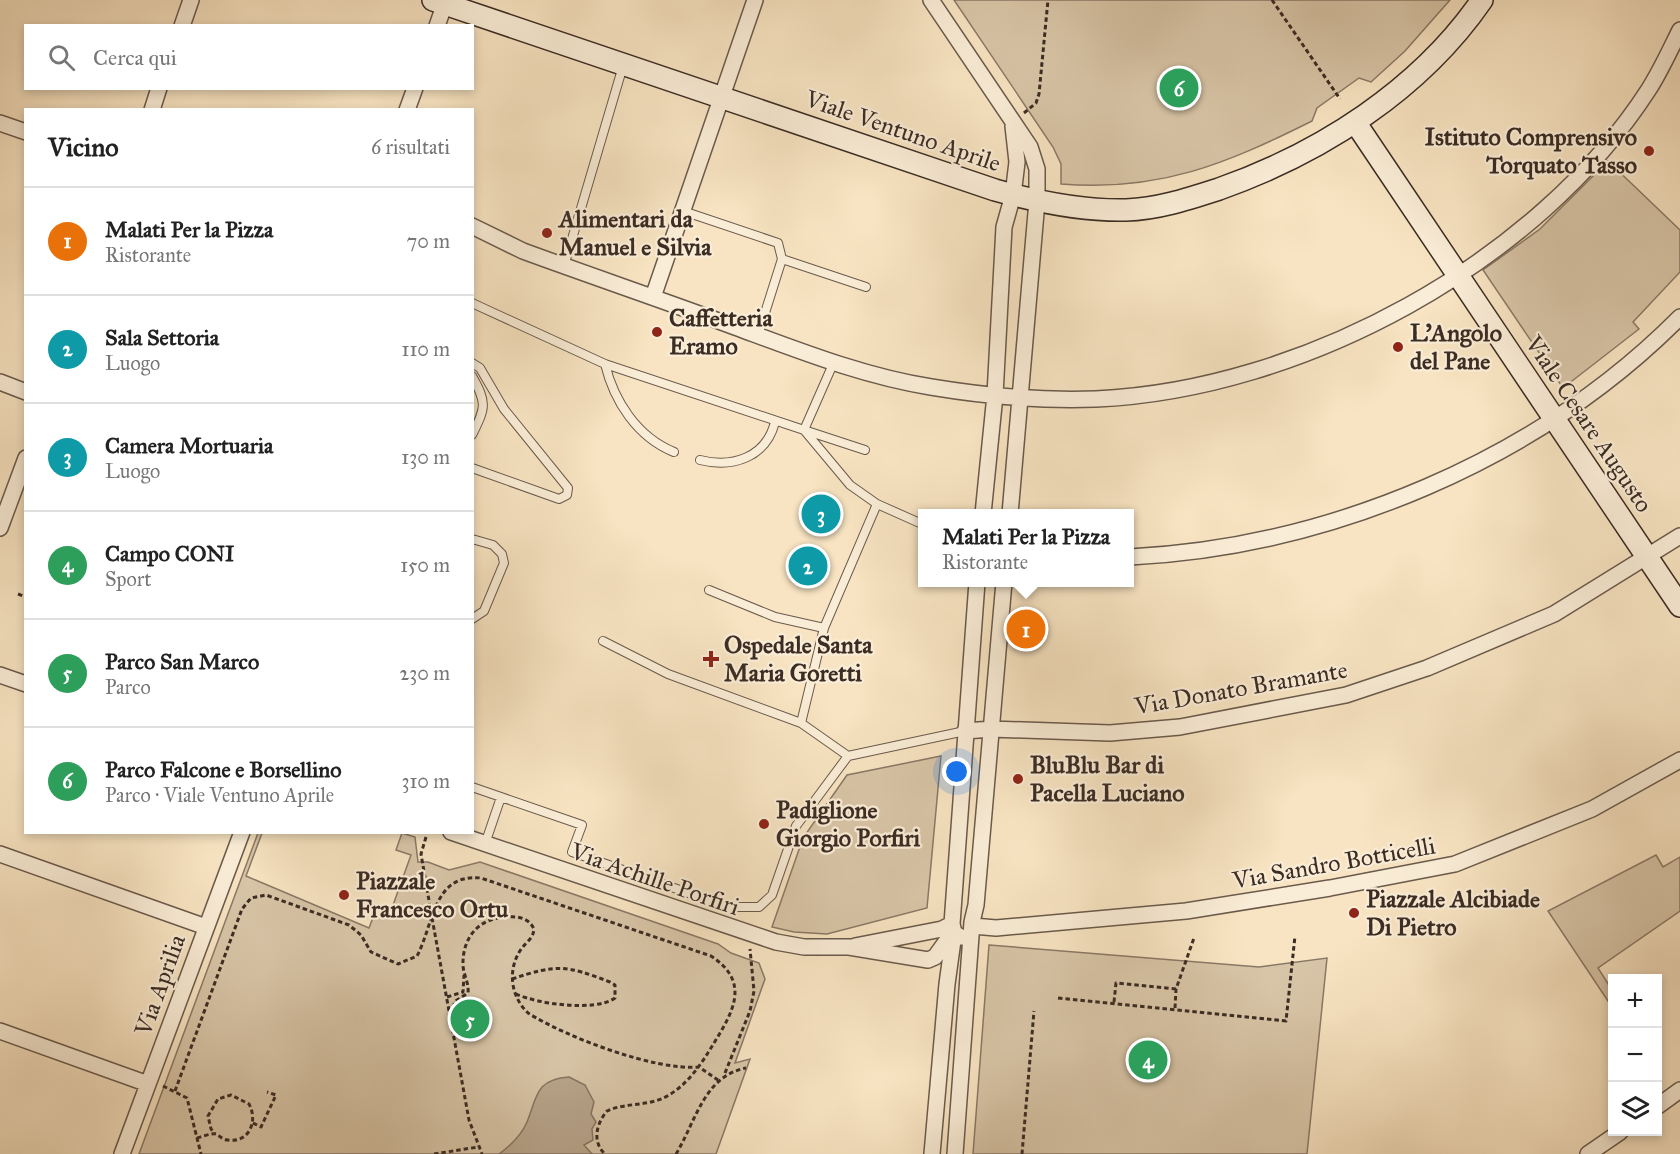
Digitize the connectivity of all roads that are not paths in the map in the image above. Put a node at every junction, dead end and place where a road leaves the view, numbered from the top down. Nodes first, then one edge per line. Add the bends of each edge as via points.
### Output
1 (191, 0) edge
2 (755, 0) edge
3 (931, 0) edge
4 (1482, 0) edge
5 (441, 1) edge
6 (183, 24) edge
7 (437, 24) edge
8 (1680, 30) edge
9 (624, 64) junction
10 (158, 90) edge
11 (414, 90) edge
12 (723, 98) junction
13 (153, 108) edge
14 (408, 108) edge
15 (1018, 117) junction
16 (1355, 122) junction
17 (0, 123) edge
18 (24, 131) edge
19 (1013, 195) junction
20 (1037, 201) junction
21 (683, 211) junction
22 (474, 227) edge
23 (782, 259) junction
24 (564, 266) junction
25 (1458, 274) junction
26 (866, 287) dead end
27 (652, 297) junction
28 (474, 304) edge
29 (1680, 317) edge
30 (758, 335) junction
31 (474, 364) edge
32 (605, 364) junction
33 (833, 364) junction
34 (474, 380) edge
35 (0, 382) edge
36 (24, 391) edge
37 (994, 395) junction
38 (1020, 396) junction
39 (1555, 416) junction
40 (775, 422) junction
41 (804, 430) junction
42 (474, 431) edge
43 (865, 450) dead end
44 (674, 452) dead end
45 (700, 460) dead end
46 (24, 463) edge
47 (474, 469) edge
48 (877, 504) junction
49 (983, 509) edge
50 (1010, 509) edge
51 (918, 522) edge
52 (0, 528) edge
53 (1680, 536) edge
54 (474, 540) edge
55 (1648, 556) junction
56 (1134, 557) edge
57 (977, 587) edge
58 (1004, 587) edge
59 (710, 590) dead end
60 (1680, 606) edge
61 (474, 618) edge
62 (824, 628) junction
63 (603, 641) dead end
64 (0, 675) edge
65 (24, 683) edge
66 (801, 723) junction
67 (992, 729) junction
68 (965, 732) junction
69 (848, 756) junction
70 (1680, 760) edge
71 (474, 788) edge
72 (501, 797) junction
73 (241, 834) edge
74 (457, 834) edge
75 (485, 844) junction
76 (0, 854) edge
77 (973, 926) junction
78 (206, 927) junction
79 (953, 928) junction
80 (849, 947) junction
81 (0, 1031) edge
82 (154, 1085) junction
83 (1680, 1090) edge
84 (1662, 1103) edge
85 (1613, 1136) edge
86 (123, 1154) edge
87 (932, 1154) edge
88 (956, 1154) edge
89 (1588, 1154) edge

1 - 6 street
2 - 12 street
3 - 15 street
4 - 16 main road, Viale Ventuno Aprile via 1426,65
5 - 7 street
5 - 9 main road, Viale Ventuno Aprile
8 - 25 street via 1650,87 1601,151 1548,205
9 - 12 main road, Viale Ventuno Aprile
9 - 24 lane
10 - 13 street
11 - 14 street
12 - 19 main road, Viale Ventuno Aprile
12 - 21 street
15 - 19 street
15 - 20 street via 1035,157
16 - 20 main road, Viale Ventuno Aprile via 1293,159 1241,181 1163,206 1078,209
16 - 25 main road, Viale Cesare Augusto
17 - 18 street
19 - 20 main road, Viale Ventuno Aprile
19 - 37 street via 1004,227
20 - 38 street
21 - 23 lane via 778,243
21 - 27 street
22 - 24 street
23 - 26 lane
23 - 30 lane
24 - 27 street
25 - 38 street via 1366,328 1262,369 1128,397
25 - 39 main road, Viale Cesare Augusto
27 - 30 street
28 - 32 lane
29 - 39 street via 1638,355
30 - 33 street
31 - 47 lane via 504,409 568,488 567,495 559,499
32 - 40 lane
32 - 44 lane via 613,391 634,423
33 - 37 street via 908,383
33 - 41 lane
34 - 42 lane via 485,399
35 - 36 street
37 - 38 street
37 - 49 street
38 - 50 street
39 - 55 main road, Viale Cesare Augusto
39 - 56 street via 1493,454 1389,502 1282,534
40 - 41 lane
40 - 45 lane via 765,443 744,458 720,465
41 - 43 lane
41 - 48 lane via 850,485
46 - 52 street
48 - 51 lane
48 - 62 lane
53 - 55 street, Via Donato Bramante
54 - 61 lane via 494,545 504,563 484,611
55 - 60 main road, Viale Cesare Augusto
55 - 67 street, Via Donato Bramante via 1554,614 1427,668 1346,695 1180,727 1110,733
57 - 68 street
58 - 67 street
59 - 62 lane via 775,617
62 - 66 lane
63 - 66 lane via 668,674
64 - 65 street
66 - 69 lane
67 - 68 street, Via Donato Bramante
67 - 77 street
68 - 69 lane
68 - 79 street
69 - 72 lane via 796,826 772,895 759,906 728,907 572,852 582,825
70 - 77 street, Via Sandro Botticelli via 1592,809 1455,864 1186,911 1007,927
71 - 72 lane
72 - 75 lane
73 - 78 street, Via Aprilia
74 - 75 street, Via Achille Porfiri
75 - 80 street, Via Achille Porfiri via 776,942 804,947
76 - 78 street
77 - 79 street, Via Sandro Botticelli via 964,916 957,918
77 - 88 street
78 - 82 street, Via Aprilia
79 - 80 street, Via Achille Porfiri
79 - 80 street, Via Achille Porfiri via 935,957 928,960
79 - 87 street
81 - 82 street
82 - 86 street, Via Aprilia
83 - 84 street
85 - 89 street

